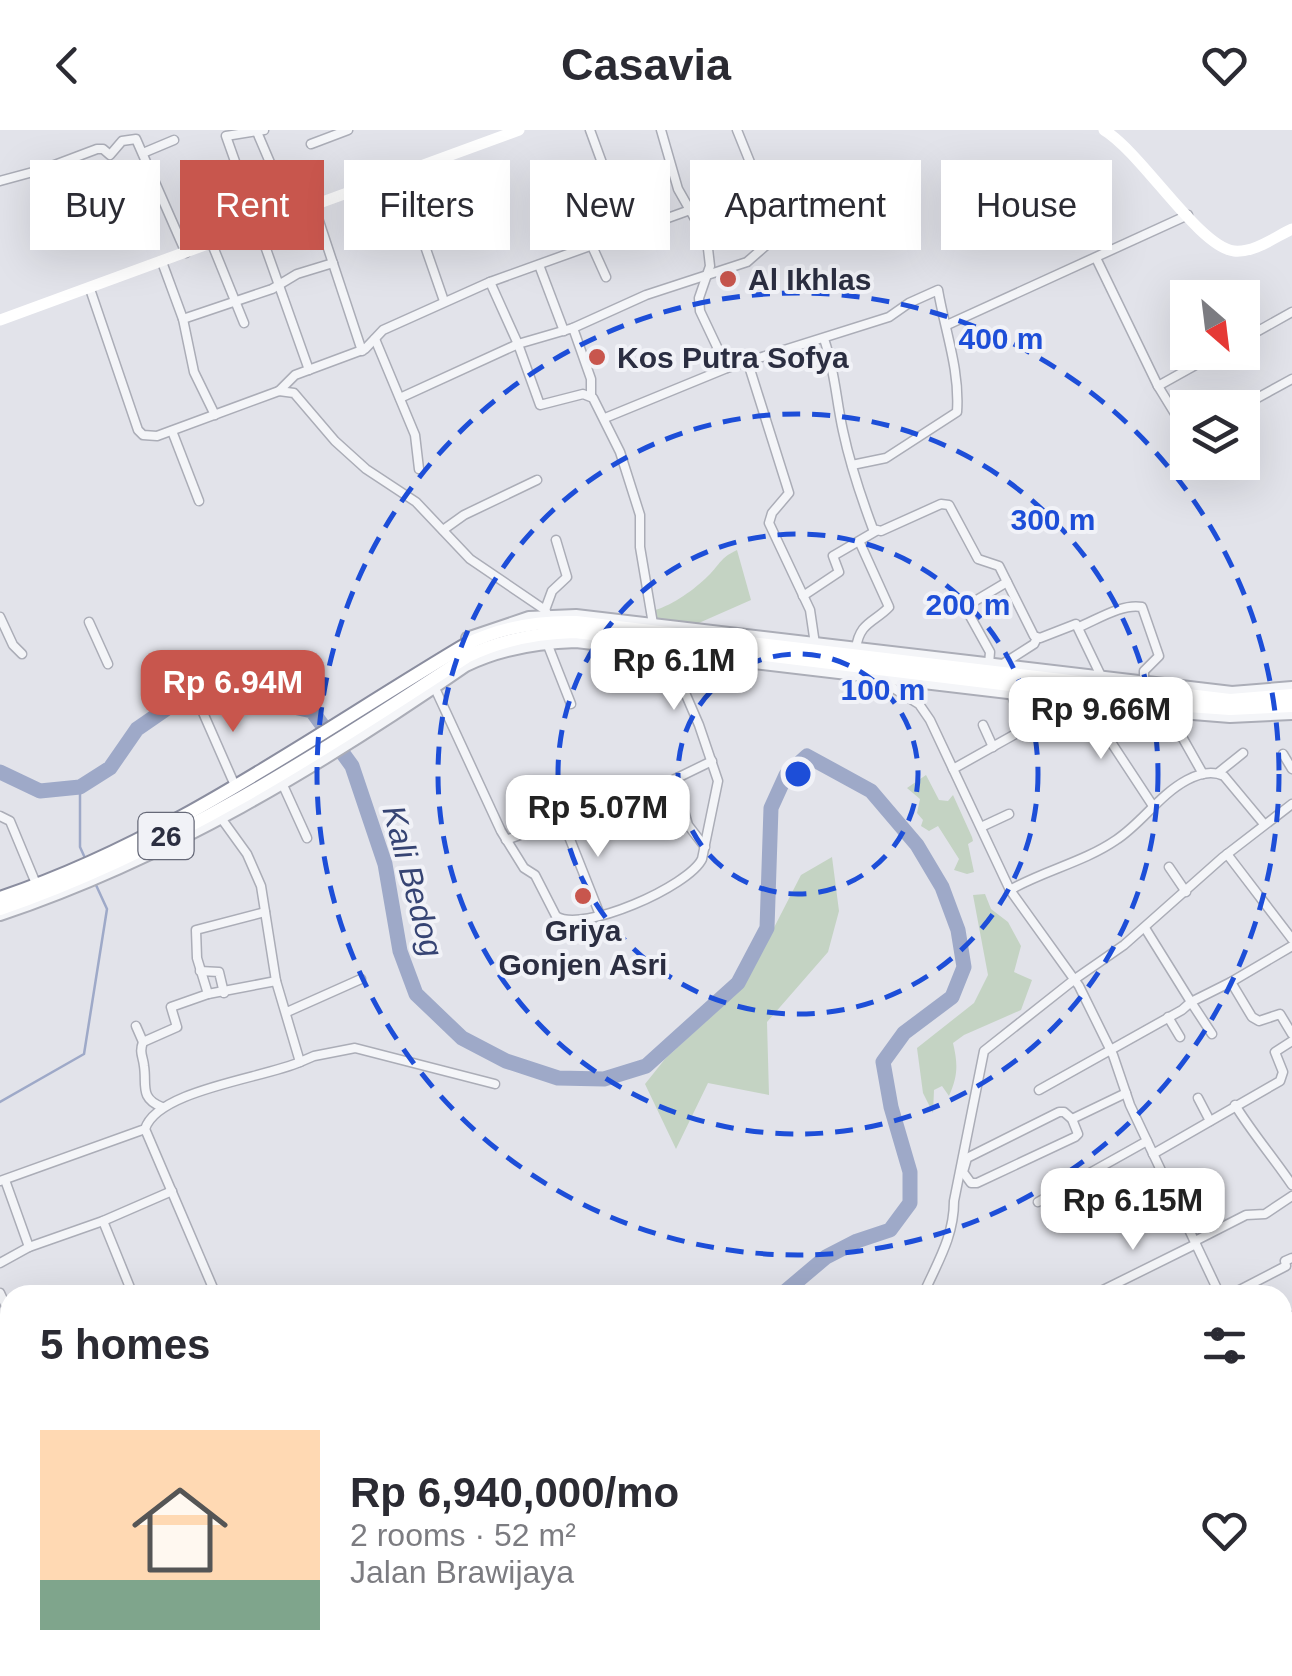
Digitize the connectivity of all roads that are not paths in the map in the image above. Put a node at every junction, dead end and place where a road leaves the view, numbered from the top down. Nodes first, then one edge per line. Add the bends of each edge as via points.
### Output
1 (348, 130) edge
2 (516, 130) edge
3 (590, 130) edge
4 (661, 130) edge
5 (737, 130) edge
6 (1104, 130) edge
7 (260, 131) edge
8 (174, 140) dead end
9 (312, 144) dead end
10 (143, 153) junction
11 (235, 160) edge
12 (271, 160) edge
13 (437, 160) edge
14 (601, 160) edge
15 (749, 160) edge
16 (0, 182) edge
17 (690, 210) joint
18 (1188, 215) junction
19 (670, 218) edge
20 (1292, 229) edge
21 (324, 235) edge
22 (196, 250) edge
23 (214, 250) edge
24 (267, 250) edge
25 (426, 250) edge
26 (581, 250) edge
27 (594, 250) edge
28 (709, 250) edge
29 (761, 250) edge
30 (186, 254) junction
31 (1096, 258) junction
32 (162, 262) junction
33 (333, 262) junction
34 (539, 265) junction
35 (708, 272) junction
36 (606, 277) dead end
37 (490, 282) junction
38 (279, 285) junction
39 (90, 289) junction
40 (236, 302) junction
41 (444, 302) junction
42 (1292, 312) edge
43 (183, 319) junction
44 (0, 320) edge
45 (244, 323) dead end
46 (948, 325) junction
47 (568, 329) junction
48 (1260, 330) edge
49 (824, 339) junction
50 (374, 340) junction
51 (518, 344) junction
52 (362, 350) junction
53 (748, 363) junction
54 (727, 368) junction
55 (309, 370) junction
56 (1187, 370) edge
57 (1292, 379) edge
58 (1158, 386) junction
59 (279, 391) junction
60 (591, 396) junction
61 (1260, 397) edge
62 (400, 398) junction
63 (1170, 405) edge
64 (215, 415) junction
65 (605, 418) junction
66 (172, 431) junction
67 (852, 465) junction
68 (420, 469) dead end
69 (537, 480) dead end
70 (199, 501) dead end
71 (442, 530) junction
72 (876, 532) junction
73 (556, 540) dead end
74 (860, 543) junction
75 (1006, 582) junction
76 (803, 596) junction
77 (547, 613) junction
78 (0, 616) edge
79 (90, 622) dead end
80 (653, 624) junction
81 (1080, 627) junction
82 (1036, 638) junction
83 (547, 642) junction
84 (815, 644) junction
85 (856, 648) junction
86 (668, 651) junction
87 (22, 654) dead end
88 (108, 664) dead end
89 (995, 665) junction
90 (888, 678) junction
91 (1102, 678) junction
92 (1144, 682) junction
93 (433, 684) junction
94 (1292, 686) edge
95 (1011, 694) junction
96 (1292, 695) edge
97 (1090, 702) junction
98 (571, 704) dead end
99 (1292, 706) edge
100 (201, 708) dead end
101 (377, 708) junction
102 (1168, 712) junction
103 (1292, 714) edge
104 (983, 725) dead end
105 (320, 743) junction
106 (993, 747) junction
107 (1243, 753) dead end
108 (1283, 754) dead end
109 (712, 761) junction
110 (953, 769) junction
111 (1292, 769) edge
112 (1218, 773) junction
113 (1202, 774) junction
114 (234, 781) junction
115 (282, 783) junction
116 (1292, 804) edge
117 (597, 806) dead end
118 (1153, 806) junction
119 (1009, 814) dead end
120 (0, 816) edge
121 (220, 818) junction
122 (562, 820) junction
123 (1264, 824) junction
124 (981, 827) junction
125 (306, 838) dead end
126 (506, 840) junction
127 (705, 847) junction
128 (119, 854) junction
129 (1228, 854) junction
130 (1169, 867) dead end
131 (35, 883) junction
132 (1010, 890) junction
133 (1186, 892) junction
134 (0, 895) edge
135 (0, 912) edge
136 (265, 912) junction
137 (600, 915) junction
138 (1145, 928) junction
139 (1292, 942) edge
140 (200, 972) junction
141 (362, 979) dead end
142 (1075, 979) junction
143 (276, 982) junction
144 (1231, 982) junction
145 (224, 993) junction
146 (208, 994) junction
147 (1191, 1002) junction
148 (287, 1012) junction
149 (1168, 1017) junction
150 (136, 1026) dead end
151 (1212, 1034) dead end
152 (1180, 1037) dead end
153 (1292, 1037) edge
154 (143, 1042) junction
155 (1111, 1051) junction
156 (300, 1062) junction
157 (496, 1084) dead end
158 (1039, 1090) dead end
159 (1126, 1093) junction
160 (1198, 1098) dead end
161 (1235, 1105) junction
162 (162, 1107) junction
163 (1072, 1119) junction
164 (1210, 1121) junction
165 (145, 1130) junction
166 (1147, 1141) junction
167 (1153, 1154) junction
168 (3, 1181) edge
169 (1292, 1185) edge
170 (172, 1191) junction
171 (1292, 1196) edge
172 (1038, 1202) dead end
173 (103, 1221) junction
174 (1196, 1242) junction
175 (29, 1247) junction
176 (1292, 1258) edge
177 (0, 1263) edge
178 (130, 1285) edge
179 (212, 1285) edge
180 (928, 1285) edge
181 (1112, 1285) edge
182 (1215, 1285) edge
183 (1249, 1285) edge

1 - 9 street
2 - 13 main road
3 - 14 street
4 - 17 street
5 - 15 street
6 - 18 main road via 1124,143
7 - 11 street via 226,136
7 - 12 street
8 - 10 street
10 - 16 street via 132,138 110,155 97,149
10 - 30 street
17 - 19 street
18 - 20 main road via 1207,237 1231,250 1250,249
18 - 31 street
21 - 33 street
22 - 30 main road
23 - 40 street
24 - 38 street
25 - 41 street
26 - 34 street
27 - 36 street
28 - 35 street
29 - 35 street via 747,262
30 - 32 main road
31 - 46 street
31 - 58 street
32 - 39 main road
32 - 43 street
33 - 38 street
33 - 52 street
34 - 37 street
34 - 47 street
35 - 47 street
35 - 54 street via 700,311
37 - 41 street
37 - 51 street
38 - 40 street
38 - 55 street
39 - 44 main road
39 - 66 street via 138,430 150,436
40 - 43 street
40 - 45 street
41 - 50 street
42 - 48 street
43 - 64 street via 194,372
46 - 49 street via 938,290 889,317
46 - 67 street via 957,412 886,458
47 - 51 street
47 - 60 street via 592,379
49 - 53 street
49 - 67 street
50 - 52 street
50 - 62 street
51 - 60 street via 540,405
51 - 62 street
52 - 55 street
53 - 54 street
53 - 76 street via 788,493 769,522
54 - 65 street
55 - 59 street
56 - 58 street
57 - 61 street
58 - 63 street
59 - 64 street
59 - 71 street via 300,397 335,441
60 - 65 street
62 - 68 street
64 - 66 street
65 - 80 street via 640,515
66 - 70 street
67 - 72 street
69 - 71 street
71 - 77 street via 483,570
72 - 74 street
72 - 75 street via 945,503 978,559 996,563
73 - 77 street via 567,576 552,592
74 - 76 street via 833,556 839,572
74 - 85 street via 888,608 869,620
75 - 82 street
75 - 89 street via 965,607
76 - 84 street
77 - 80 street
77 - 101 street via 480,632
78 - 87 street
79 - 88 street
80 - 84 street
81 - 82 street
81 - 91 street
81 - 92 street via 1113,611 1142,607 1160,656 1144,672
82 - 89 street
83 - 86 street
83 - 93 street via 492,654
83 - 98 street
84 - 85 street
85 - 89 street
86 - 90 street
86 - 109 street
89 - 91 street
90 - 95 street
90 - 110 street via 919,704
91 - 92 street
92 - 94 street via 1232,692
93 - 99 highway, 26 via 489,646 575,632 1173,704
93 - 101 highway, 26
93 - 126 street
95 - 97 street
95 - 106 street via 1025,732
96 - 101 highway, 26 via 1230,700 559,622 487,634
97 - 102 street
97 - 118 street
100 - 114 street
101 - 105 highway, 26
102 - 103 street
102 - 113 street
104 - 106 street
105 - 114 highway
105 - 115 street
105 - 128 highway, 26
106 - 110 street
107 - 112 street
108 - 111 street
109 - 127 street via 718,780
109 - 127 street via 675,779 688,825
110 - 124 street
112 - 113 street
112 - 123 street
113 - 118 street
114 - 128 highway
115 - 121 street
115 - 125 street
116 - 123 street
117 - 122 street
118 - 132 street via 1108,846
119 - 124 street
120 - 131 street via 10,821
121 - 128 street
121 - 136 street via 254,868
122 - 126 street
122 - 137 street
123 - 129 street
124 - 132 street
126 - 137 street via 560,920
127 - 137 street via 698,868 672,888
128 - 131 highway, 26
128 - 135 highway, 26
129 - 133 street
129 - 139 street
130 - 133 street
131 - 134 highway
132 - 142 street
133 - 138 street
136 - 140 street via 196,930
136 - 143 street
138 - 142 street
138 - 147 street
139 - 144 street
140 - 145 street via 220,972
140 - 146 street
141 - 148 street
142 - 155 street
142 - 180 street via 984,1051 953,1224
143 - 145 street
143 - 148 street
144 - 147 street
144 - 153 street via 1252,1017 1280,1014
145 - 146 street
146 - 154 street via 172,1006 177,1028
147 - 149 street
147 - 151 street
148 - 156 street
149 - 152 street
149 - 155 street
150 - 154 street
153 - 161 street via 1275,1052 1284,1072 1280,1081
154 - 162 street via 142,1086
155 - 158 street
155 - 159 street
156 - 157 street via 355,1048
156 - 162 street
159 - 163 street
159 - 166 street
160 - 164 street
161 - 164 street
161 - 169 street
162 - 165 street
163 - 163 street via 1076,1137 977,1183 965,1178 967,1158 1059,1112
164 - 167 street
165 - 168 street
165 - 170 street
166 - 167 street
166 - 172 street
167 - 174 street
168 - 175 street
170 - 173 street
170 - 179 street
171 - 174 street
173 - 175 street
173 - 178 street
174 - 181 street
174 - 182 street
175 - 177 street
176 - 183 street

